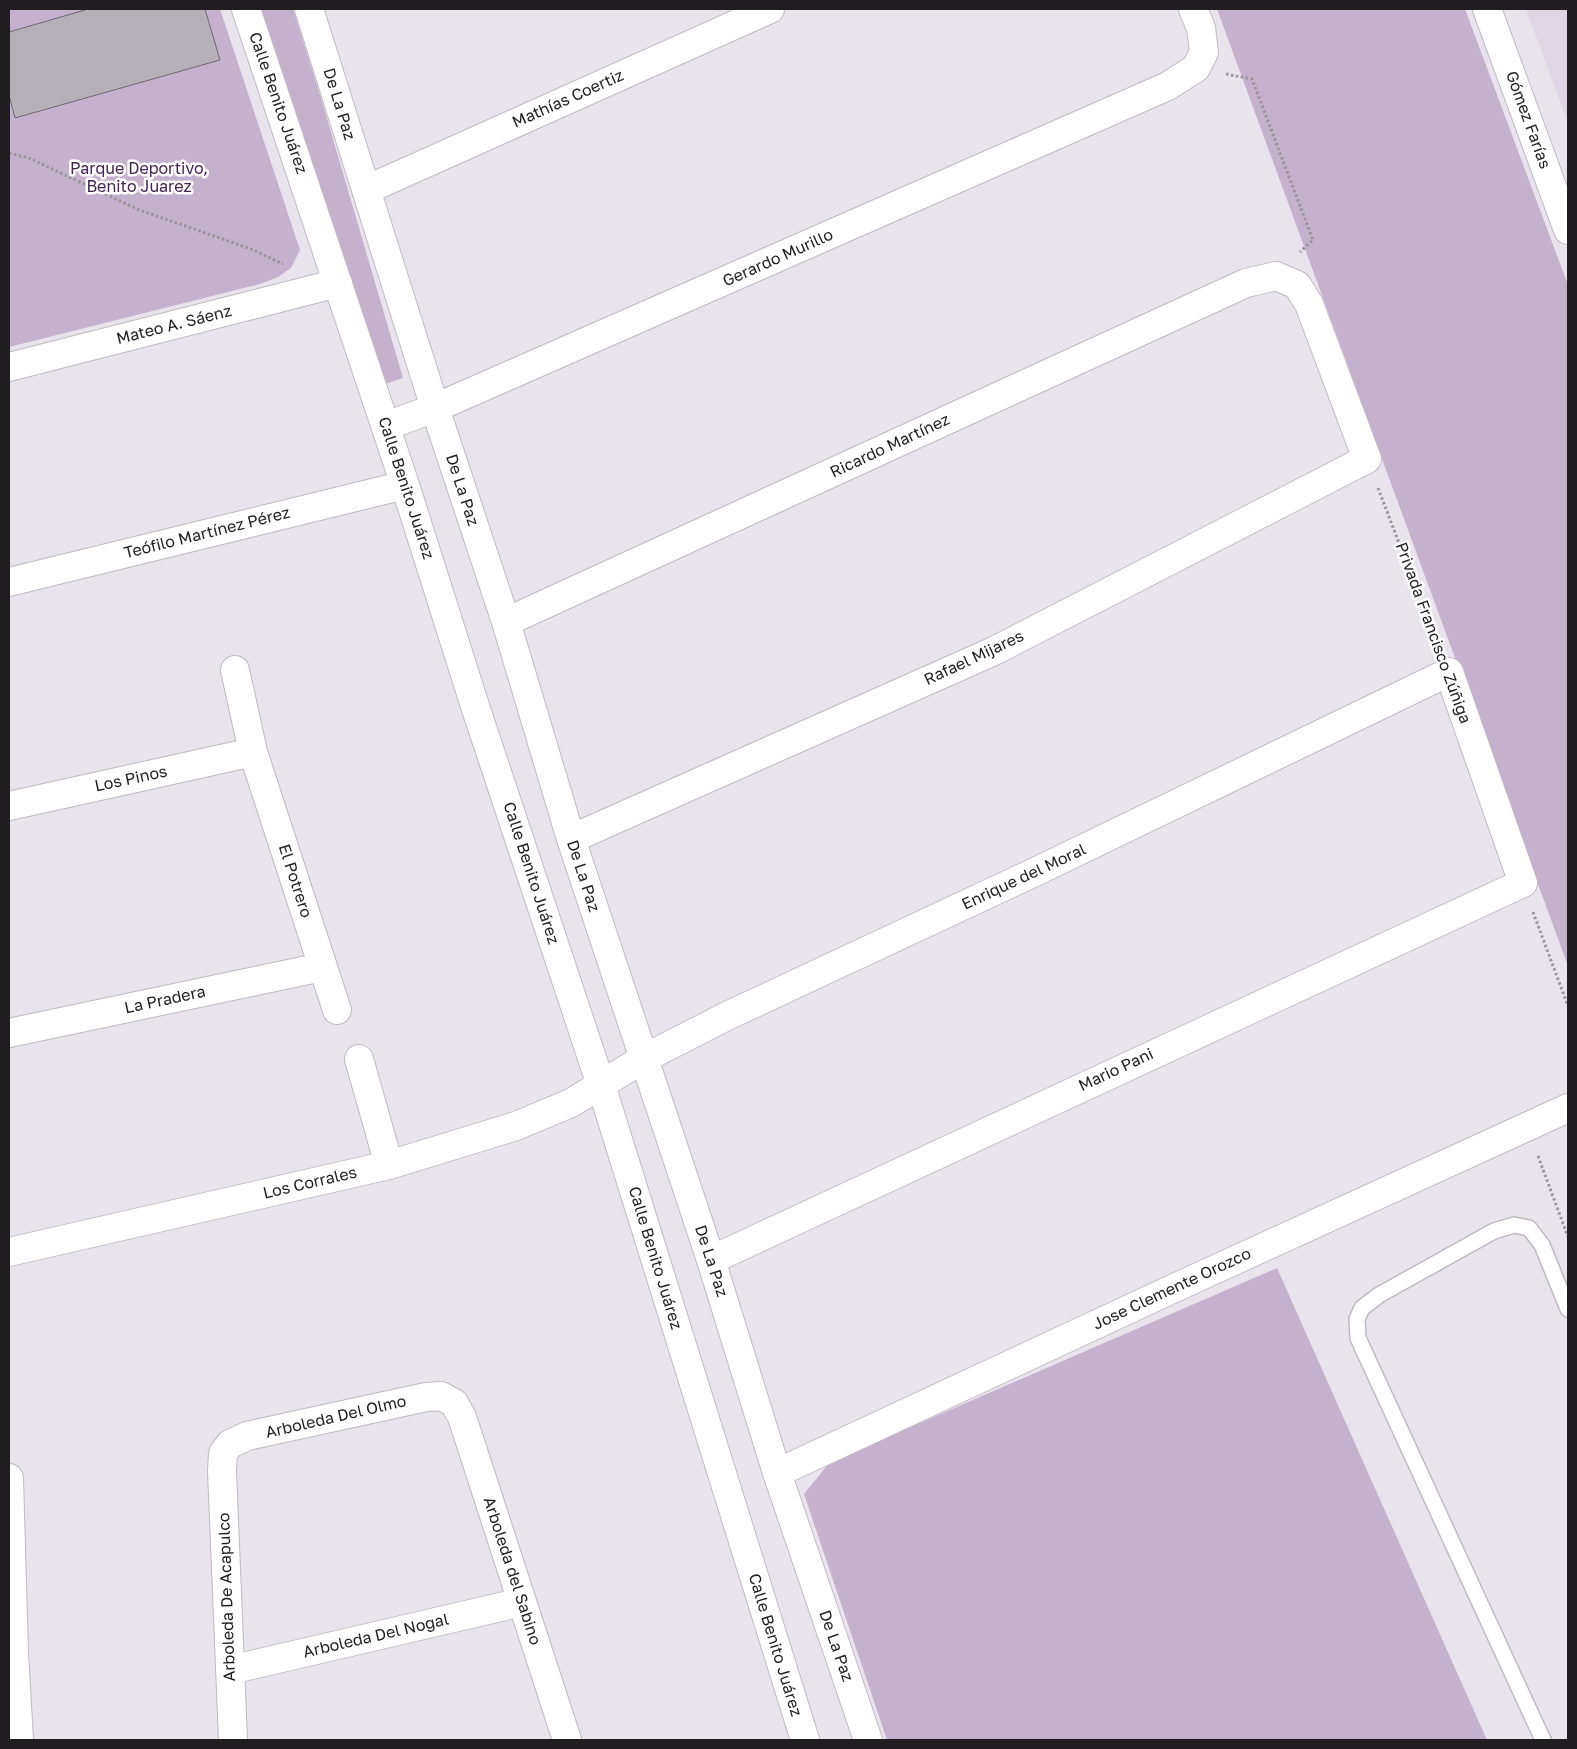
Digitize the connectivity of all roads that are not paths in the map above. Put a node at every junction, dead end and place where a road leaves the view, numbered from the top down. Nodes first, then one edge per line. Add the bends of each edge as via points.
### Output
1 (246, 9) edge
2 (309, 9) edge
3 (770, 9) edge
4 (1193, 9) edge
5 (1487, 9) edge
6 (366, 190) junction
7 (1568, 230) edge
8 (338, 283) junction
9 (9, 367) edge
10 (435, 408) junction
11 (386, 426) junction
12 (1367, 459) joint
13 (405, 485) junction
14 (9, 582) edge
15 (506, 622) junction
16 (235, 670) dead end
17 (1449, 672) joint
18 (253, 752) junction
19 (9, 806) edge
20 (571, 840) junction
21 (1523, 883) joint
22 (322, 967) junction
23 (337, 1010) dead end
24 (9, 1033) edge
25 (359, 1059) dead end
26 (643, 1059) junction
27 (601, 1085) junction
28 (1568, 1108) edge
29 (389, 1165) junction
30 (9, 1252) edge
31 (711, 1260) junction
32 (1568, 1309) edge
33 (454, 1403) joint
34 (223, 1453) joint
35 (777, 1473) junction
36 (9, 1478) edge
37 (522, 1602) junction
38 (11, 1653) edge
39 (230, 1670) junction
40 (20, 1740) edge
41 (233, 1740) edge
42 (567, 1740) edge
43 (803, 1740) edge
44 (868, 1740) edge
45 (1543, 1740) edge

1 - 8 street, Calle Benito Juárez
2 - 6 street, De La Paz
3 - 6 street, Mathías Coertiz
4 - 10 street, Gerardo Murillo via 1201,28 1204,52 1196,68 1168,86
5 - 7 street, Gómez Farías
6 - 10 street, De La Paz
8 - 9 street, Mateo A. Sáenz
8 - 11 street, Calle Benito Juárez
10 - 11 street, Gerardo Murillo
10 - 15 street, De La Paz
11 - 13 street, Calle Benito Juárez
12 - 15 street, Ricardo Martínez via 1309,304 1296,285 1276,276 1246,283
12 - 20 street, Rafael Mijares via 994,651
13 - 14 street, Teófilo Martínez Pérez
13 - 27 street, Calle Benito Juárez
15 - 20 street, De La Paz
16 - 18 street, El Potrero
17 - 21 street, Privada Francisco Zúñiga
17 - 26 street, Enrique del Moral
18 - 19 street, Los Pinos
18 - 22 street, El Potrero
20 - 26 street, De La Paz
21 - 31 street, Mario Pani
22 - 23 street, El Potrero
22 - 24 street, La Pradera
25 - 29 street
26 - 27 street, Enrique del Moral
26 - 31 street, De La Paz
27 - 29 street, Los Corrales via 571,1103 516,1126
27 - 43 street, Calle Benito Juárez
28 - 35 street, Jose Clemente Orozco
29 - 30 street, Los Corrales
31 - 35 street, De La Paz
32 - 45 lane via 1542,1245 1529,1228 1514,1225 1494,1231 1379,1295 1362,1308 1357,1319 1358,1338
33 - 34 street, Arboleda Del Olmo via 441,1396 426,1397 247,1436 230,1444
33 - 37 street, Arboleda del Sabino via 462,1417
34 - 39 street, Arboleda De Acapulco
35 - 44 street, De La Paz
36 - 38 street
37 - 39 street, Arboleda Del Nogal
37 - 42 street, Arboleda del Sabino
38 - 40 street
39 - 41 street, Arboleda De Acapulco

